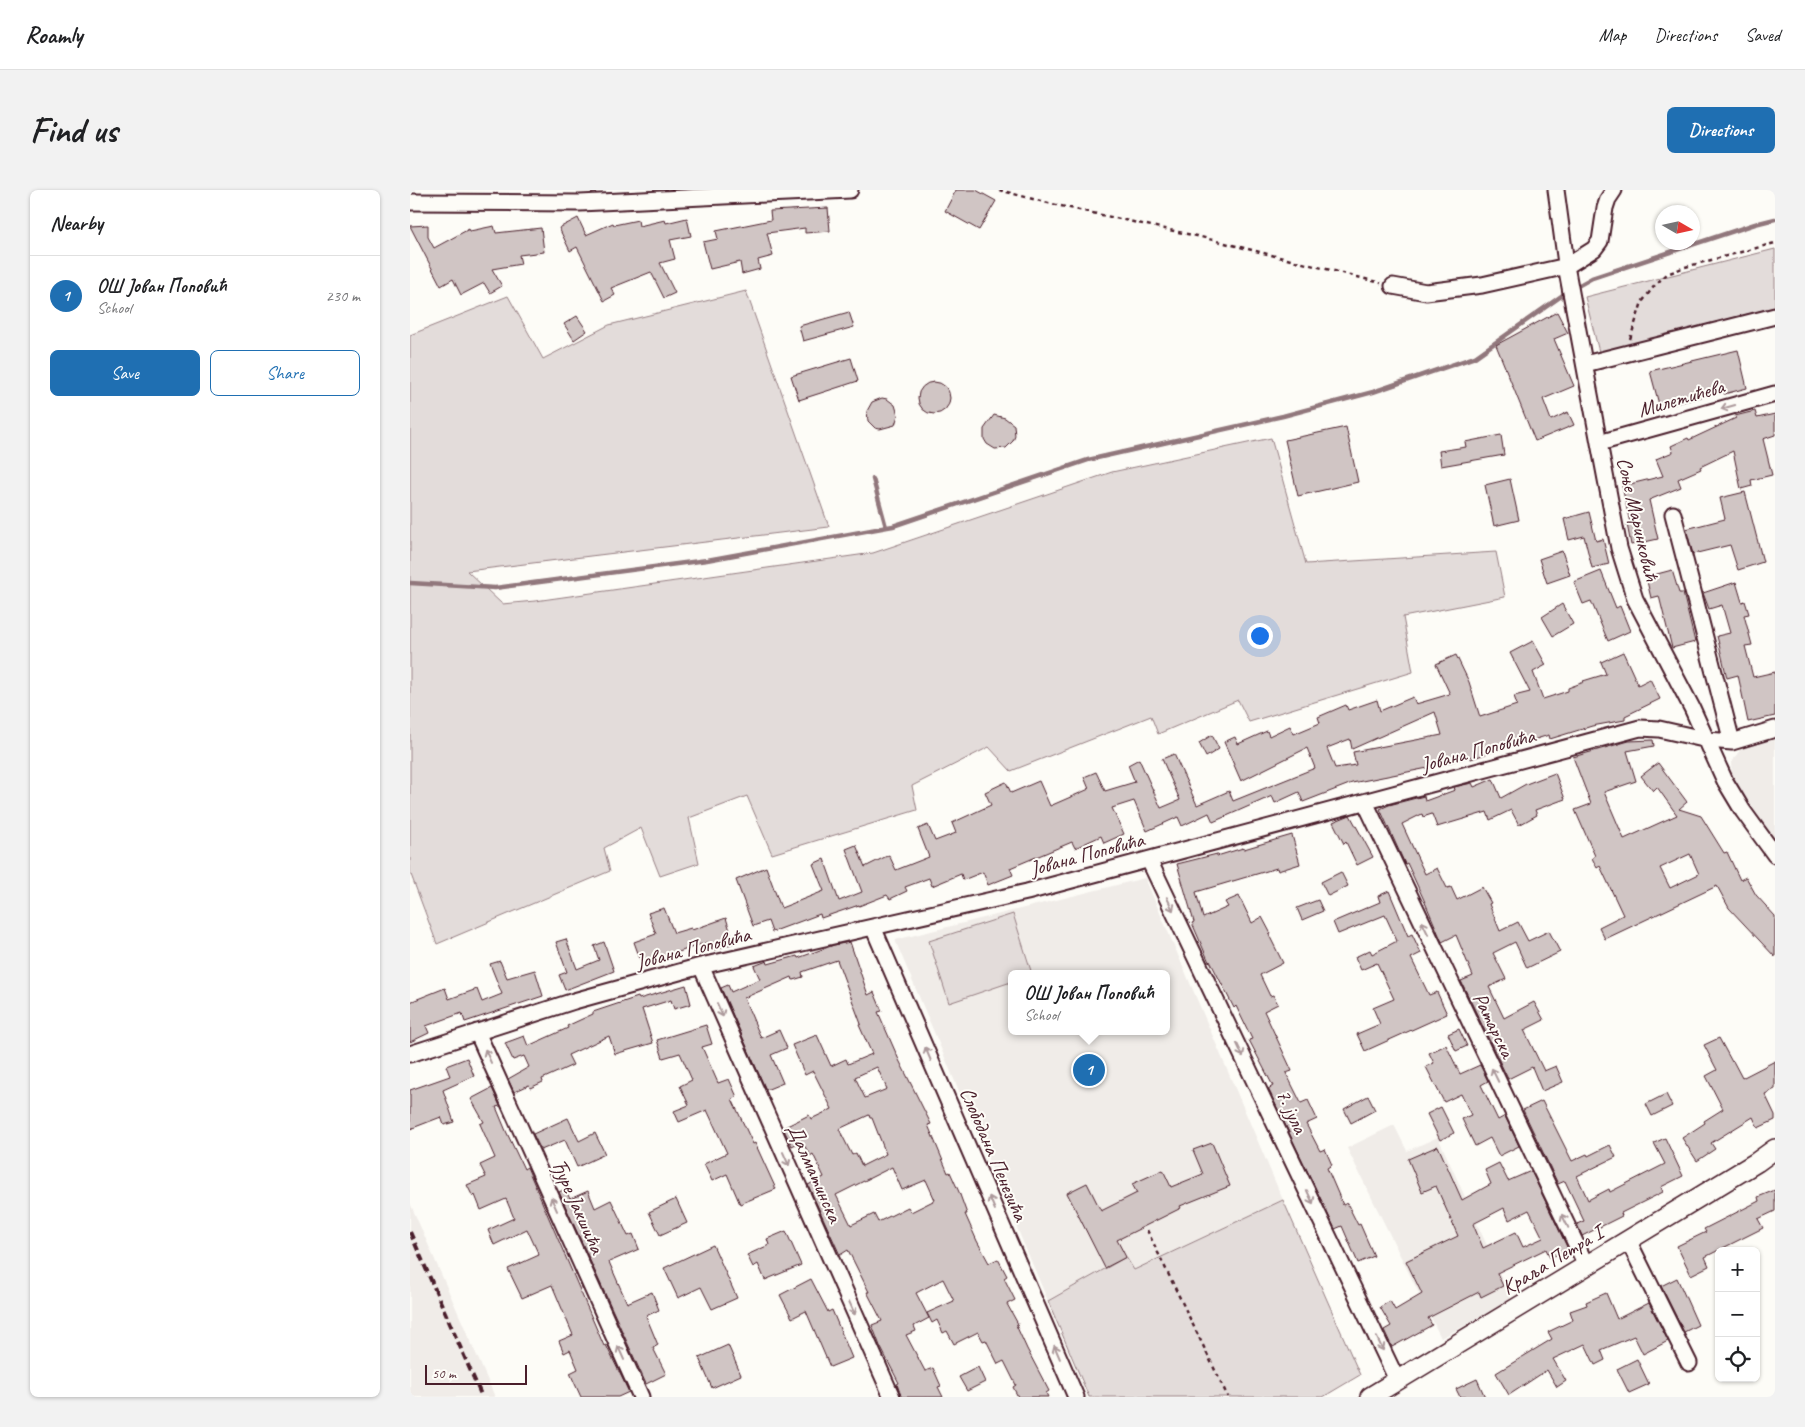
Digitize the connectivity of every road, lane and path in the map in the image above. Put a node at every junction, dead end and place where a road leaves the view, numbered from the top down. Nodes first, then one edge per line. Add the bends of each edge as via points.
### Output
1 (850, 190) edge
2 (999, 190) edge
3 (1556, 190) edge
4 (1614, 190) edge
5 (410, 202) edge
6 (1775, 243) edge
7 (1567, 268) junction
8 (1393, 286) joint
9 (1775, 316) edge
10 (1627, 353) junction
11 (1584, 364) junction
12 (1775, 394) edge
13 (1599, 443) junction
14 (1674, 514) dead end
15 (1692, 708) junction
16 (1775, 729) edge
17 (1678, 734) junction
18 (1708, 740) junction
19 (1732, 742) junction
20 (1365, 802) junction
21 (1775, 855) edge
22 (1149, 860) junction
23 (873, 927) junction
24 (701, 966) junction
25 (477, 1032) junction
26 (410, 1054) edge
27 (1775, 1149) edge
28 (1775, 1154) edge
29 (1757, 1162) junction
30 (1147, 1230) dead end
31 (1628, 1240) junction
32 (1586, 1265) junction
33 (1689, 1363) dead end
34 (1397, 1380) junction
35 (641, 1397) edge
36 (892, 1397) edge
37 (1076, 1397) edge
38 (1228, 1397) edge
39 (1370, 1397) edge

1 - 5 street via 580,203
2 - 8 path
3 - 7 street, Соње Маринковић
4 - 7 street via 1608,199 1600,241
6 - 10 path via 1685,266 1667,274 1642,302
7 - 8 street via 1426,292
7 - 11 street, Соње Маринковић
9 - 10 street
10 - 11 street
11 - 13 street, Соње Маринковић
12 -> 13 street, Милетићева
13 - 15 street, Соње Маринковић via 1619,548 1635,599
14 - 19 street
15 - 17 street
15 - 18 street, Соње Маринковић
16 - 19 street, Јована Поповића
17 - 18 street, Јована Поповића
17 - 20 street, Јована Поповића via 1640,728
18 - 19 street, Јована Поповића
18 - 21 street, Соње Маринковић via 1725,781
20 - 22 street, Јована Поповића
32 -> 20 street, Ратарска
22 - 23 street, Јована Поповића
22 -> 34 street, 7. јула
23 - 24 street, Јована Поповића
37 -> 23 street, Слободана Пенезића
24 - 25 street, Јована Поповића
24 -> 36 street, Далматинска
25 - 26 street, Јована Поповића
35 -> 25 street, Ђуре Јакшића
27 - 29 main road, Краља Петра I
28 - 29 main road, Краља Петра I
29 - 31 main road, Краља Петра I
30 - 38 path
31 - 32 main road, Краља Петра I
31 - 33 street
32 - 34 main road, Краља Петра I
34 - 39 main road, Краља Петра I

